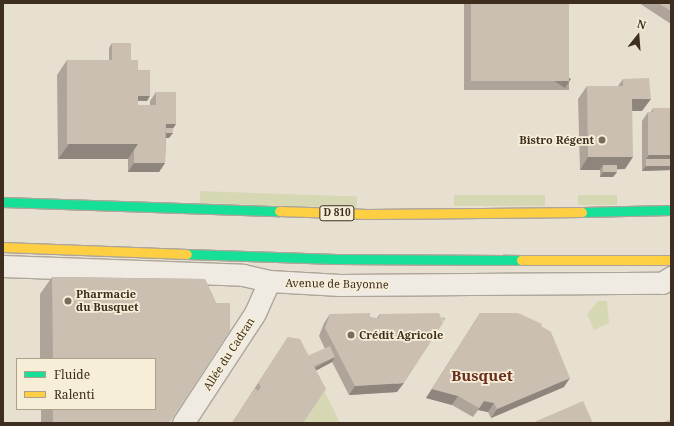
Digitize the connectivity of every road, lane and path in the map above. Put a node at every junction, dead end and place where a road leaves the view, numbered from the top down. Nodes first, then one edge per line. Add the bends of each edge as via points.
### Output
1 (3, 202) edge
2 (671, 210) edge
3 (3, 247) edge
4 (671, 260) edge
5 (3, 266) edge
6 (671, 277) edge
7 (269, 281) junction
8 (183, 423) edge

1 - 2 main road, D 810 via 367,214
3 - 4 main road via 336,259
5 - 7 street, Avenue de Bayonne via 244,275
6 - 7 street, Avenue de Bayonne via 654,283 340,285
7 - 8 street, Allée du Cadran via 256,313

